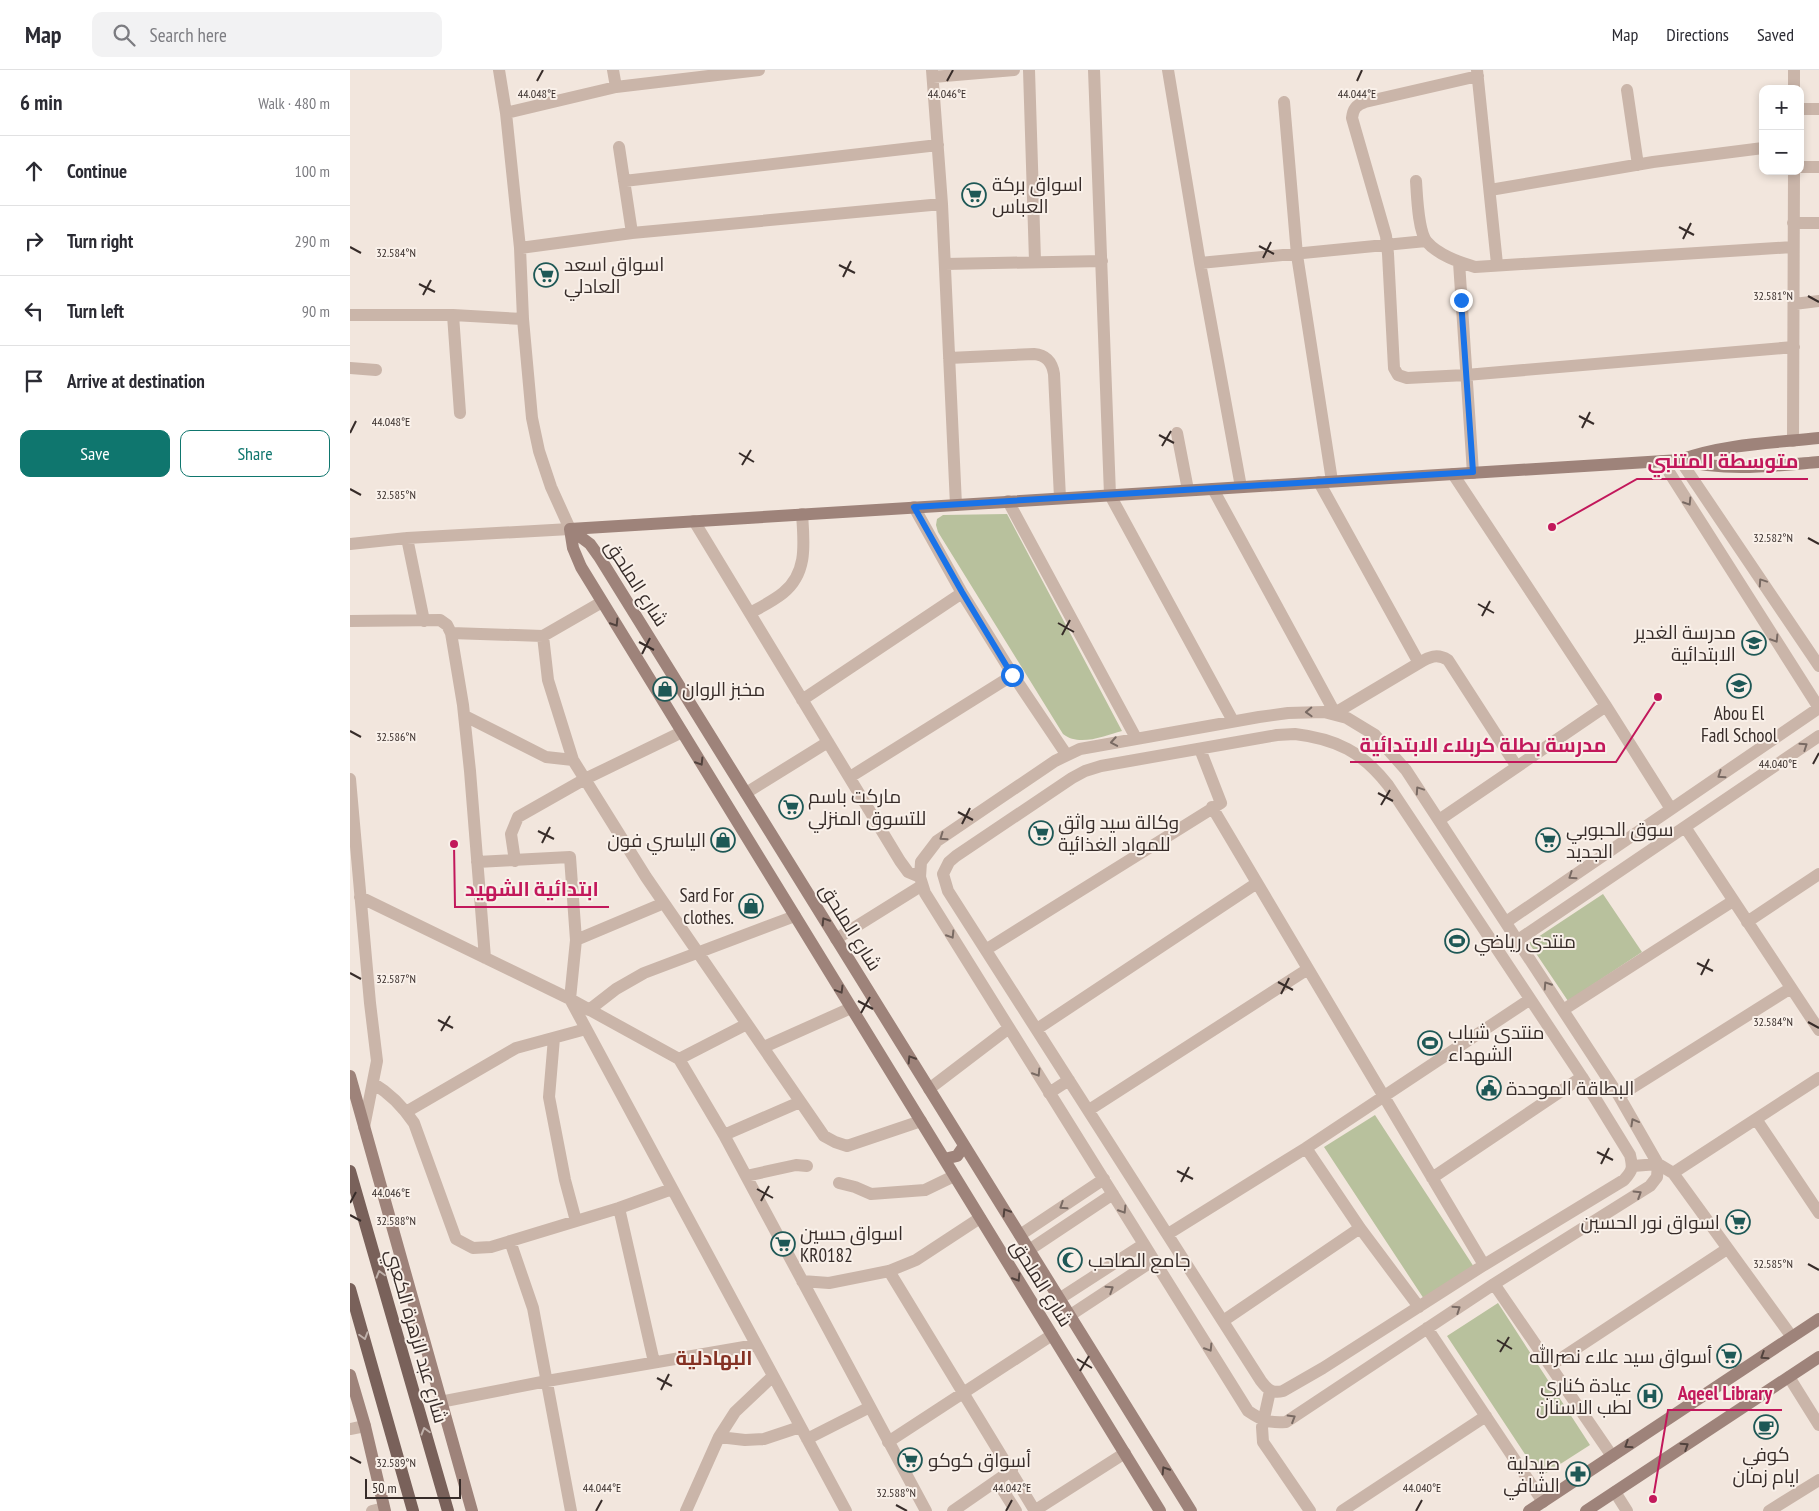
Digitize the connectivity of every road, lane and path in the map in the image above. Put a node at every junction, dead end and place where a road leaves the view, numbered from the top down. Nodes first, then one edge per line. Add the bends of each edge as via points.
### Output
1 (499, 70) edge
2 (613, 70) edge
3 (759, 70) edge
4 (1014, 70) edge
5 (1029, 70) edge
6 (1094, 70) edge
7 (1168, 70) edge
8 (1794, 70) edge
9 (1478, 73) edge
10 (933, 74) edge
11 (1794, 85) edge
12 (616, 87) junction
13 (1627, 90) dead end
14 (1284, 102) dead end
15 (1804, 109) edge
16 (1819, 109) edge
17 (506, 113) junction
18 (938, 146) junction
19 (619, 147) dead end
20 (1759, 149) edge
21 (1638, 165) junction
22 (1804, 167) edge
23 (1819, 167) edge
24 (1794, 175) edge
25 (624, 181) junction
26 (1416, 181) dead end
27 (1490, 190) junction
28 (942, 204) junction
29 (1793, 223) junction
30 (1819, 224) edge
31 (632, 234) junction
32 (1426, 241) junction
33 (1387, 245) junction
34 (1793, 247) junction
35 (520, 248) junction
36 (1297, 254) junction
37 (1035, 261) junction
38 (1102, 261) junction
39 (1459, 262) junction
40 (1200, 263) junction
41 (945, 264) junction
42 (1497, 264) junction
43 (1819, 301) edge
44 (1794, 304) junction
45 (350, 315) edge
46 (453, 315) junction
47 (523, 319) junction
48 (1794, 347) junction
49 (949, 358) junction
50 (350, 368) edge
51 (376, 370) dead end
52 (1466, 375) junction
53 (460, 413) dead end
54 (1177, 433) dead end
55 (1819, 438) edge
56 (1793, 441) junction
57 (1680, 460) junction
58 (1662, 461) junction
59 (1819, 462) edge
60 (1473, 472) junction
61 (1453, 474) junction
62 (1326, 482) junction
63 (1241, 487) junction
64 (1213, 489) junction
65 (1188, 490) junction
66 (1110, 495) junction
67 (1060, 498) junction
68 (1008, 501) junction
69 (956, 505) junction
70 (914, 507) junction
71 (802, 514) junction
72 (694, 521) junction
73 (570, 529) junction
74 (407, 538) junction
75 (350, 544) edge
76 (962, 592) junction
77 (602, 602) junction
78 (750, 614) junction
79 (350, 621) edge
80 (424, 621) junction
81 (451, 633) junction
82 (543, 636) junction
83 (1419, 663) junction
84 (1819, 666) edge
85 (1012, 675) junction
86 (802, 700) junction
87 (1606, 706) junction
88 (1819, 708) edge
89 (1335, 713) junction
90 (465, 716) junction
91 (1233, 721) junction
92 (1176, 731) junction
93 (682, 732) junction
94 (1819, 736) edge
95 (1136, 738) junction
96 (828, 742) junction
97 (1200, 749) junction
98 (1182, 752) junction
99 (1066, 754) junction
100 (573, 760) junction
101 (1517, 767) junction
102 (850, 777) junction
103 (350, 779) edge
104 (585, 779) junction
105 (746, 793) junction
106 (1212, 807) junction
107 (1671, 809) junction
108 (1439, 820) junction
109 (1685, 827) junction
110 (1462, 855) junction
111 (515, 861) junction
112 (477, 862) junction
113 (1442, 867) junction
114 (1819, 874) edge
115 (920, 882) junction
116 (1258, 883) junction
117 (360, 897) junction
118 (1733, 901) junction
119 (664, 903) junction
120 (795, 916) junction
121 (1506, 922) junction
122 (1747, 922) junction
123 (836, 939) junction
124 (576, 940) junction
125 (1518, 940) junction
126 (987, 949) junction
127 (698, 953) junction
128 (485, 958) junction
129 (1308, 969) junction
130 (1791, 988) junction
131 (570, 999) junction
132 (1529, 1000) junction
133 (851, 1008) junction
134 (590, 1010) junction
135 (1564, 1010) junction
136 (747, 1024) junction
137 (1009, 1028) junction
138 (586, 1029) junction
139 (1037, 1029) junction
140 (1819, 1030) edge
141 (554, 1038) junction
142 (764, 1047) junction
143 (679, 1059) junction
144 (350, 1076) edge
145 (1582, 1077) junction
146 (1819, 1078) edge
147 (1069, 1080) junction
148 (374, 1084) junction
149 (929, 1089) junction
150 (1049, 1093) junction
151 (1619, 1096) junction
152 (1384, 1097) junction
153 (800, 1102) junction
154 (1089, 1110) junction
155 (406, 1112) junction
156 (1756, 1120) junction
157 (921, 1121) junction
158 (364, 1127) junction
159 (724, 1135) junction
160 (964, 1146) junction
161 (1306, 1148) junction
162 (944, 1159) junction
163 (1658, 1164) junction
164 (807, 1166) dead end
165 (1633, 1166) junction
166 (350, 1171) edge
167 (1673, 1174) junction
168 (746, 1176) junction
169 (954, 1176) junction
170 (983, 1176) junction
171 (1432, 1178) junction
172 (1104, 1179) junction
173 (839, 1183) dead end
174 (962, 1188) junction
175 (672, 1189) junction
176 (1113, 1194) junction
177 (619, 1208) junction
178 (1819, 1213) edge
179 (980, 1218) junction
180 (576, 1221) junction
181 (1360, 1228) junction
182 (1168, 1234) junction
183 (1020, 1235) junction
184 (510, 1241) junction
185 (1144, 1244) junction
186 (1727, 1248) junction
187 (1029, 1250) junction
188 (1154, 1260) junction
189 (1484, 1265) junction
190 (889, 1271) junction
191 (802, 1281) junction
192 (1494, 1284) junction
193 (350, 1289) edge
194 (1059, 1299) junction
195 (1418, 1307) junction
196 (1069, 1316) junction
197 (1819, 1319) edge
198 (1223, 1321) junction
199 (1427, 1328) junction
200 (1052, 1335) junction
201 (1792, 1337) junction
202 (756, 1345) junction
203 (1819, 1357) edge
204 (654, 1362) junction
205 (1551, 1365) junction
206 (350, 1375) edge
207 (773, 1376) junction
208 (1789, 1377) junction
209 (547, 1381) junction
210 (1270, 1391) junction
211 (964, 1393) junction
212 (440, 1402) junction
213 (350, 1403) edge
214 (870, 1407) junction
215 (1486, 1416) junction
216 (1263, 1421) junction
217 (1819, 1425) edge
218 (365, 1426) junction
219 (800, 1427) junction
220 (350, 1429) edge
221 (719, 1438) junction
222 (807, 1440) junction
223 (888, 1442) junction
224 (1125, 1453) junction
225 (1612, 1456) junction
226 (1012, 1470) junction
227 (1819, 1480) edge
228 (997, 1481) junction
229 (1615, 1492) junction
230 (1543, 1502) junction
231 (1787, 1506) edge
232 (380, 1510) edge
233 (413, 1511) edge
234 (448, 1511) edge
235 (472, 1511) edge
236 (571, 1511) edge
237 (686, 1511) edge
238 (846, 1511) edge
239 (926, 1511) edge
240 (953, 1511) edge
241 (1016, 1511) edge
242 (1035, 1511) edge
243 (1160, 1511) edge
244 (1191, 1511) edge
245 (1310, 1511) edge
246 (1342, 1511) edge
247 (1529, 1511) edge
248 (1586, 1511) edge
249 (1627, 1511) edge
250 (1769, 1511) edge

1 - 17 street
2 - 12 street
3 - 12 street
4 - 10 street
5 - 37 street
6 - 38 street
7 - 40 street
8 - 11 street
9 - 27 street
9 - 33 street via 1355,107 1352,118
10 - 18 street
12 - 17 street
13 - 21 street
14 - 36 street
15 - 16 street
17 - 35 street
18 - 25 street
18 - 28 street
19 - 25 street
20 - 21 street
21 - 27 street
22 - 23 street
24 - 29 street
25 - 31 street
26 - 32 street via 1419,218
27 - 42 street
28 - 31 street
28 - 41 street
29 - 30 street
29 - 34 street
31 - 35 street
32 - 33 street
32 - 39 street
33 - 36 street
33 - 52 street via 1395,372 1407,378
34 - 42 street
34 - 44 street
35 - 47 street
36 - 40 street
36 - 62 street
37 - 38 street
37 - 41 street
38 - 66 street
39 - 42 street via 1475,267
39 - 52 street
40 - 63 street
41 - 49 street
43 - 44 street
44 - 48 street
45 - 46 street
46 - 47 street
46 - 53 street
47 - 73 street via 537,442 551,487
48 - 52 street
48 - 56 street
49 - 67 street via 1034,354 1048,359 1054,374
49 - 69 street
50 - 51 street
52 - 60 street
54 - 65 street
55 - 56 street
56 - 57 street via 1727,447
57 - 58 street
57 - 59 street via 1729,468
84 -> 57 street
58 - 60 street
58 -> 88 street
60 - 61 street
61 - 62 street
61 - 87 street
62 - 63 street
62 - 83 street
63 - 64 street
64 - 65 street
64 - 89 street
65 - 66 street
66 - 67 street
66 - 91 street
67 - 68 street
68 - 69 street
68 - 95 street
69 - 70 street
70 - 71 street
70 - 76 street
71 - 72 street
71 - 78 street via 804,558 798,574 784,592
72 - 73 street
72 - 78 street
73 - 74 street
73 - 77 street, شارع الملحق via 576,558
73 - 105 street, شارع الملحق via 596,551
74 - 75 street
74 - 80 street
76 - 85 street
76 - 86 street
77 - 82 street
77 -> 93 street, شارع الملحق
78 - 86 street
79 - 80 street
80 - 81 street via 440,620
81 - 82 street
81 - 90 street
82 - 100 street via 548,680
83 - 89 street
83 - 101 street via 1438,655 1448,660
85 - 99 street
85 - 102 street
86 - 96 street
87 - 101 street
87 - 107 street
88 -> 107 street
89 -> 91 street via 1288,713
108 -> 89 street via 1406,770 1375,735
90 - 100 street via 546,757
90 - 112 street
91 - 92 street
92 - 95 street
92 - 98 street
93 - 104 street
93 -> 120 street, شارع الملحق
109 -> 94 street
95 -> 99 street
96 - 102 street
96 - 105 street
97 - 98 street
97 - 106 street via 1221,803
97 - 113 street via 1295,734 1313,736 1348,748 1382,778
98 - 126 street via 1085,771 949,862 943,874 944,882
99 -> 115 street via 937,841 921,862
100 - 104 street
101 - 108 street
102 - 115 street via 904,867
103 - 117 street
104 - 111 street via 518,816 510,834
104 - 119 street
123 -> 105 street, شارع الملحق
106 - 116 street
106 - 126 street
107 -> 121 street
108 - 110 street
109 - 118 street
109 - 125 street
110 - 113 street
110 - 121 street
111 - 112 street
111 - 124 street via 570,857
112 - 128 street
113 - 132 street
114 - 122 street
115 - 123 street
115 -> 137 street
116 - 129 street
116 - 139 street
117 - 128 street
117 - 148 street via 377,1061
118 - 122 street
118 - 135 street
119 - 124 street
119 - 127 street
120 - 127 street
120 -> 133 street, شارع الملحق
121 - 125 street
122 - 130 street
149 -> 123 street, شارع الملحق
124 - 131 street
135 -> 125 street
126 - 139 street
127 - 134 street via 644,973
127 - 136 street
128 - 131 street
129 - 152 street
129 - 154 street
130 - 140 street
130 - 151 street
131 - 134 street
131 - 138 street
132 - 145 street
132 - 152 street
133 - 142 street
133 - 157 street, شارع الملحق
134 - 143 street
135 - 151 street
136 - 142 street
136 - 143 street
137 - 149 street
137 -> 150 street
138 - 141 street
138 - 175 street
139 - 147 street
141 - 155 street via 516,1048
141 - 180 street via 549,1097
142 - 153 street
143 - 159 street
144 - 158 street
145 - 165 street via 1630,1155
145 - 171 street
146 - 156 street
147 - 150 street
147 - 154 street
148 - 155 street via 388,1092
148 - 158 street
149 - 160 street, شارع الملحق
150 - 172 street
163 -> 151 street
152 - 161 street
152 - 171 street
153 - 157 street via 824,1136 847,1146
153 - 159 street
154 - 182 street
155 - 184 street via 414,1123 456,1239 473,1248
156 - 167 street
156 - 178 street
157 - 162 street, شارع الملحق
158 - 212 street
159 - 168 street
160 - 162 street via 957,1156
160 - 170 street, شارع الملحق
161 - 181 street
161 - 182 street
162 - 169 street, شارع الملحق
163 - 165 street
163 - 167 street
192 -> 163 street via 1650,1186 1657,1177
164 - 168 street via 788,1166
165 - 189 street via 1624,1180
234 -> 166 main road, شارع عبد الزهرة الكعبي
167 - 186 street
168 - 191 street
169 - 173 street via 924,1190 871,1194
169 - 174 street, شارع الملحق
170 - 174 street via 973,1177
183 -> 170 street, شارع الملحق
171 - 189 street
172 - 176 street
172 -> 183 street
174 - 179 street, شارع الملحق
175 - 177 street
175 - 202 street
176 -> 185 street
176 - 187 street
177 - 180 street
177 - 204 street
179 - 190 street via 916,1260
179 -> 200 street, شارع الملحق
180 - 184 street
181 - 195 street
181 - 198 street
182 - 198 street
183 - 187 street, شارع الملحق
184 - 209 street via 533,1308
185 - 188 street
185 - 194 street
186 - 201 street
186 - 205 street
187 - 194 street, شارع الملحق
196 -> 188 street
188 -> 216 street via 1248,1411
189 - 195 street
190 - 191 street via 829,1283
190 - 211 street
191 - 214 street
199 -> 192 street
192 - 205 street
193 -> 233 main road
194 - 196 street, شارع الملحق
195 - 210 street via 1283,1391
244 -> 196 street, شارع الملحق
197 - 201 street
198 - 210 street
199 - 215 street
216 -> 199 street via 1286,1422
200 - 211 street
200 - 224 street, شارع الملحق
201 -> 225 street
202 - 204 street
202 - 207 street
203 - 208 street
204 - 209 street
205 - 225 street
206 - 218 street
207 - 219 street
207 - 221 street via 735,1412
208 - 217 street
229 -> 208 street
209 - 212 street
209 - 236 street
210 - 216 street
211 - 223 street
211 - 226 street
212 - 235 street
213 - 218 street
214 - 222 street
214 - 223 street
215 - 230 street
215 - 246 street
216 - 245 street via 1263,1442
218 - 220 street
218 - 232 street
219 - 221 street via 764,1439
219 - 222 street
221 - 237 street
222 - 238 street
223 - 239 street
224 - 242 street
224 - 243 street, شارع الملحق
225 - 230 street
226 - 228 street
226 - 242 street
227 - 231 street
228 - 240 street
228 - 241 street
229 - 248 street
229 - 249 street
230 - 247 street
231 - 250 street

